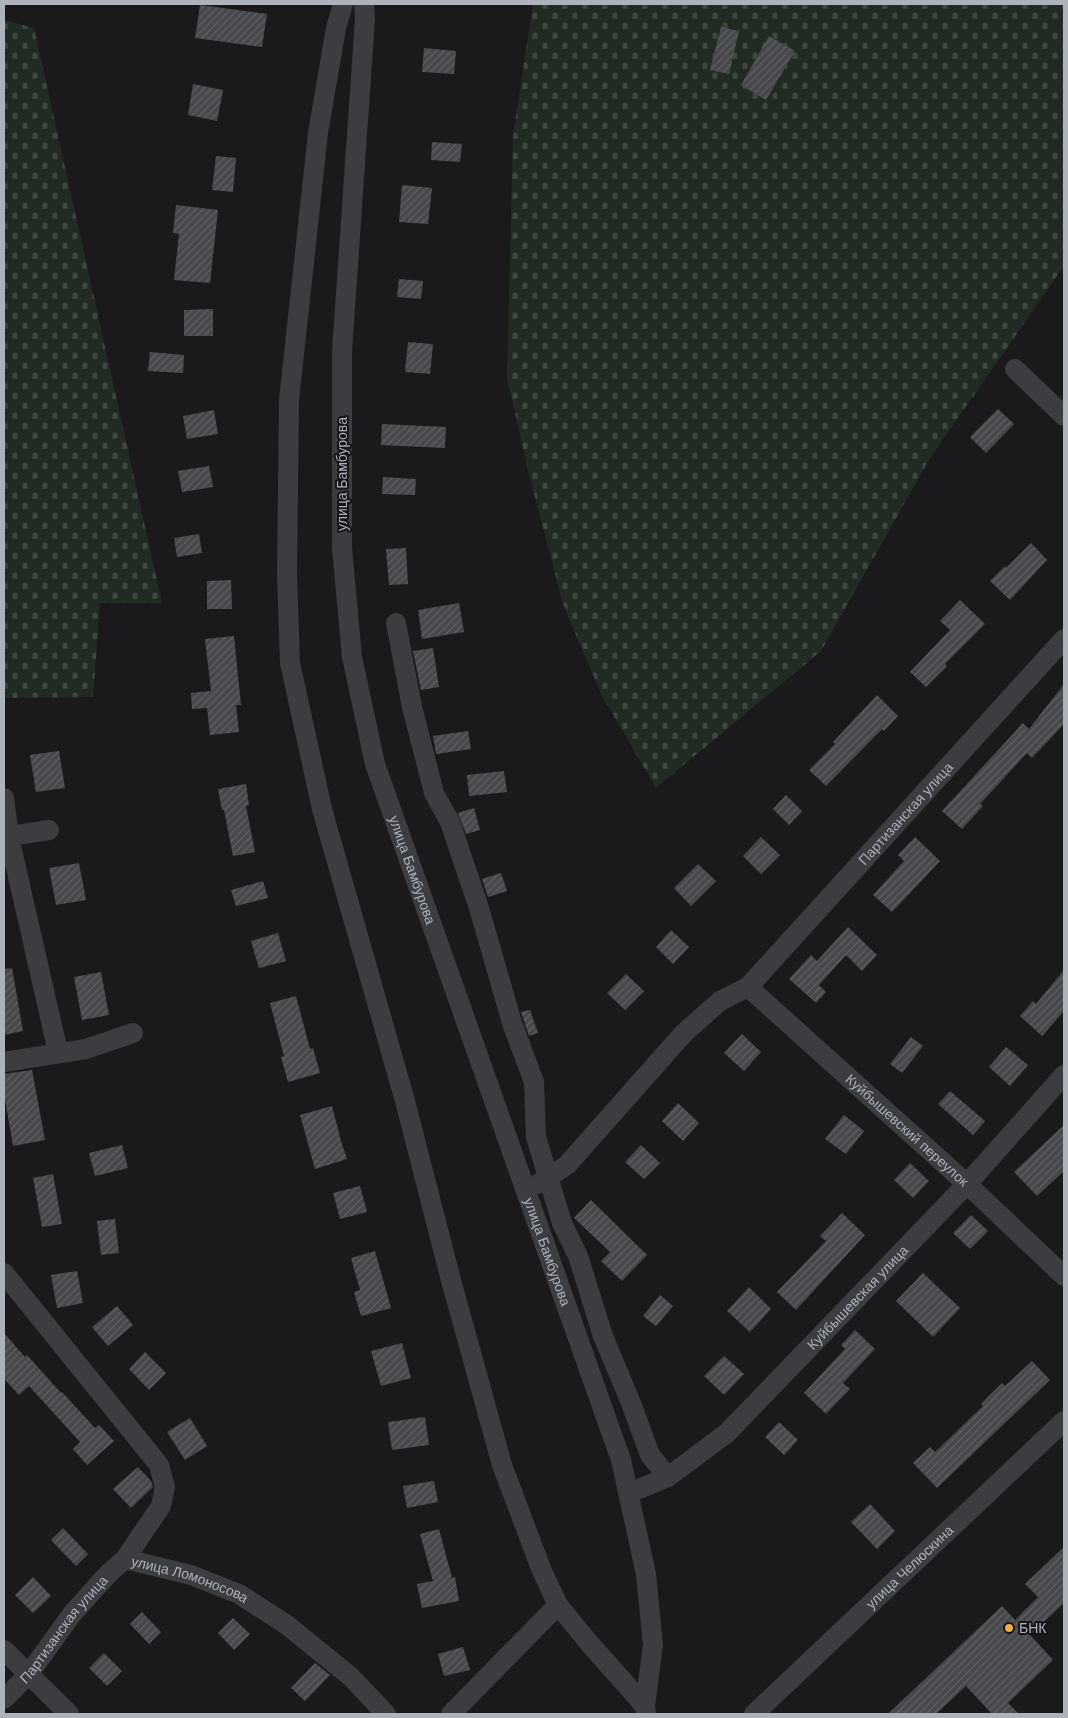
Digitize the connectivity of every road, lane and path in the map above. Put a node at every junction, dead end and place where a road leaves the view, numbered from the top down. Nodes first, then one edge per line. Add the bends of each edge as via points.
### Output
1 (342, 4) edge
2 (364, 4) edge
3 (1016, 369) dead end
4 (1064, 416) edge
5 (396, 623) dead end
6 (1064, 639) edge
7 (4, 798) edge
8 (49, 830) dead end
9 (6, 837) edge
10 (748, 987) junction
11 (133, 1033) dead end
12 (58, 1052) junction
13 (4, 1062) edge
14 (1064, 1075) edge
15 (549, 1179) junction
16 (967, 1184) junction
17 (526, 1191) junction
18 (4, 1273) edge
19 (1064, 1276) edge
20 (1064, 1421) edge
21 (668, 1477) junction
22 (629, 1493) junction
23 (125, 1559) junction
24 (558, 1605) junction
25 (4, 1650) edge
26 (28, 1674) junction
27 (4, 1699) edge
28 (645, 1710) edge
29 (69, 1714) edge
30 (386, 1714) edge
31 (451, 1714) edge
32 (754, 1714) edge

1 - 24 street via 318,133 289,400 287,574 290,663 322,809 405,1101 502,1465
2 - 17 street, улица Бамбурова via 342,351 342,548 352,657 375,764
3 - 4 street
5 - 15 street via 412,707 434,794 453,830 512,1023 534,1082 536,1137
6 - 10 street, Партизанская улица
7 - 9 street
8 - 9 street
9 - 12 street
10 - 15 street via 720,1001 682,1034 573,1158
10 - 16 street, Куйбышевский переулок
11 - 12 street via 86,1049
12 - 13 street
14 - 16 street, Куйбышевская улица
15 - 17 street
15 - 21 street via 603,1336 650,1455
16 - 19 street, Куйбышевский переулок
16 - 21 street, Куйбышевская улица via 727,1432
17 - 22 street, улица Бамбурова via 622,1460
18 - 23 street, улица Ломоносова via 158,1466 165,1487 161,1506
20 - 32 street, улица Челюскина
21 - 22 street, Куйбышевская улица
22 - 28 street, улица Бамбурова via 646,1574 653,1644
23 - 26 street, Партизанская улица via 72,1614
23 - 30 street, улица Ломоносова via 191,1575 239,1594 287,1625 351,1677
24 - 28 street
24 - 31 street
25 - 26 street
26 - 27 street, Партизанская улица
26 - 29 street

